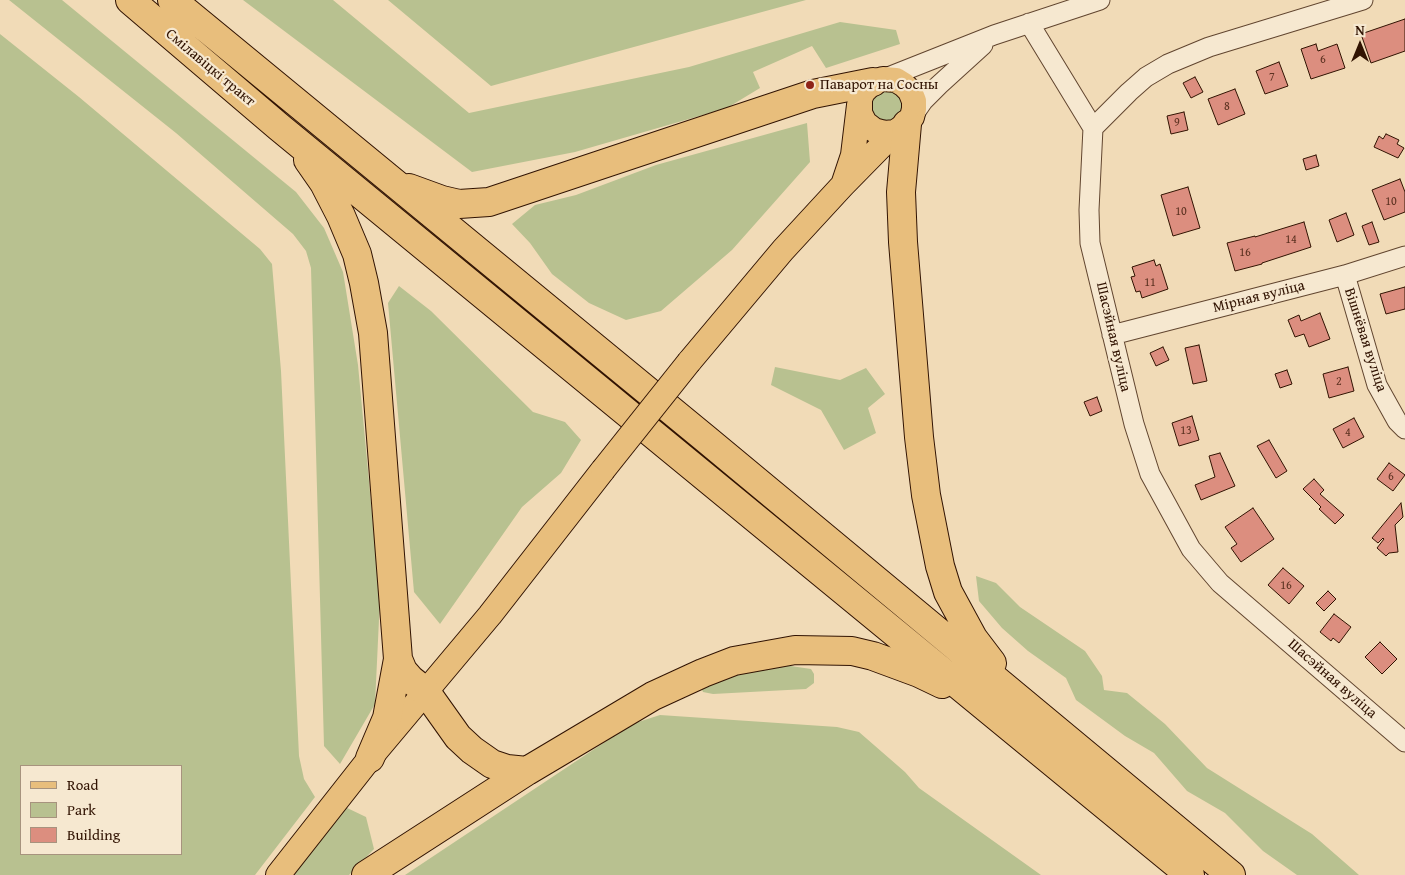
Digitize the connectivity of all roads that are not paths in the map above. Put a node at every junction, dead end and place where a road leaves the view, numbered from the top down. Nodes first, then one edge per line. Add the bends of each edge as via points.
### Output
1 (130, 0) edge
2 (172, 0) edge
3 (1100, 0) edge
4 (1363, 0) edge
5 (1029, 23) junction
6 (994, 35) junction
7 (872, 89) junction
8 (905, 124) junction
9 (1093, 128) junction
10 (291, 136) junction
11 (391, 182) junction
12 (842, 186) junction
13 (1405, 256) edge
14 (1345, 275) junction
15 (1112, 335) junction
16 (1405, 429) edge
17 (398, 659) junction
18 (426, 692) junction
19 (977, 701) junction
20 (1024, 703) junction
21 (1405, 742) edge
22 (370, 758) junction
23 (527, 771) junction
24 (278, 875) edge
25 (366, 875) edge
26 (1190, 875) edge
27 (1231, 875) edge

1 - 10 highway, Смілавіцкі тракт
2 - 11 highway, Смілавіцкі тракт
3 - 5 street
4 - 9 street via 1209,47 1168,64 1129,92
5 - 6 street
5 - 9 street
6 - 7 street
6 - 8 street via 939,84
7 - 8 main road via 896,80 904,84 914,101
7 - 8 main road via 860,113 866,123 885,133
7 - 11 highway via 813,94 489,202 459,204
7 - 12 main road
8 - 12 main road
8 - 20 highway via 903,242 919,437 926,496 940,566 948,592 973,638
9 - 15 street, Шасэйная вуліца via 1090,243
10 - 17 highway via 324,183 341,216 356,254 367,297 377,374
10 - 19 highway
11 - 20 highway, Смілавіцкі тракт
12 - 18 main road, bridge via 783,250 689,362
13 - 14 street, Мірная вуліца
14 - 15 street, Мірная вуліца
14 - 16 street, Вішнёвая вуліца via 1376,385
15 - 21 street, Шасэйная вуліца via 1150,474 1191,549 1220,583
17 - 18 highway via 410,680
17 - 22 highway via 392,702
18 - 22 main road
18 - 23 highway via 458,737 482,758 507,769
19 - 23 highway via 873,656 827,649 795,650 734,661 653,696
19 - 26 highway
20 - 27 highway
22 - 24 main road
23 - 25 highway

